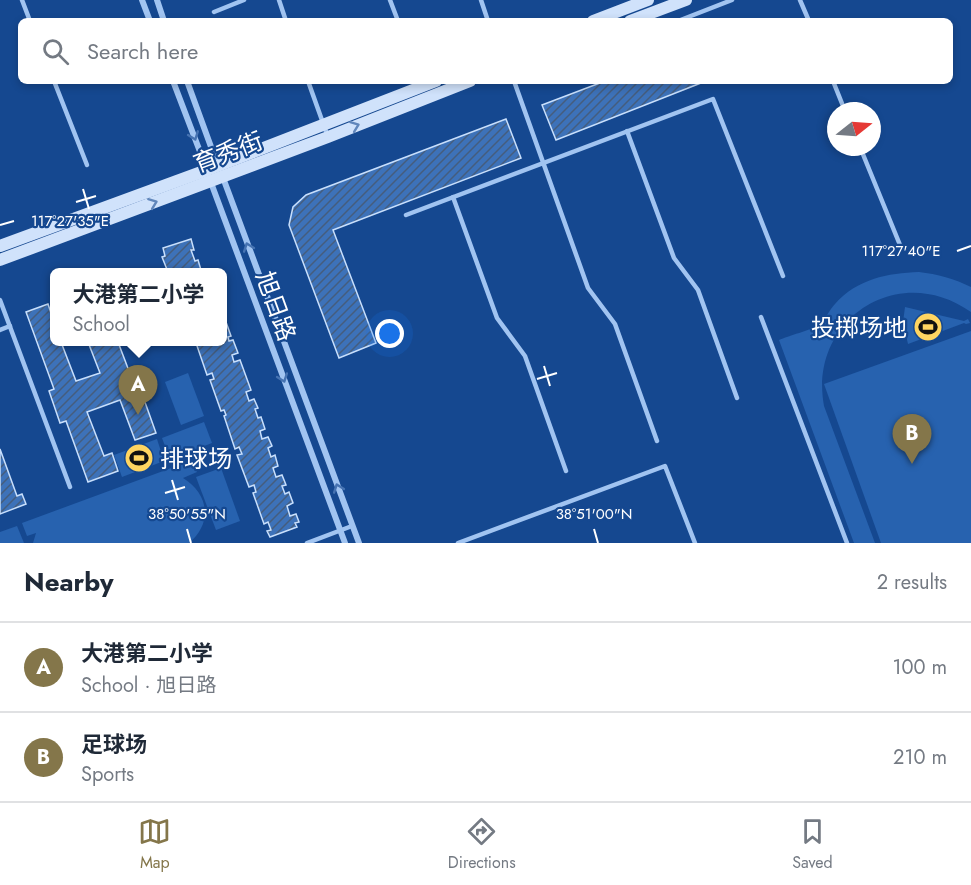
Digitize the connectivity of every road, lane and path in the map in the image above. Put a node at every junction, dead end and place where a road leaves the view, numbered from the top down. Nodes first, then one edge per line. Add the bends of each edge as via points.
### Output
1 (22, 0) edge
2 (142, 0) edge
3 (157, 0) edge
4 (244, 0) edge
5 (279, 0) edge
6 (390, 0) edge
7 (481, 0) edge
8 (648, 0) edge
9 (686, 0) edge
10 (732, 0) edge
11 (800, 0) edge
12 (214, 12) dead end
13 (653, 17) edge
14 (29, 18) edge
15 (149, 18) edge
16 (163, 18) edge
17 (285, 18) edge
18 (397, 18) edge
19 (487, 18) edge
20 (601, 18) edge
21 (686, 18) edge
22 (808, 18) edge
23 (55, 84) edge
24 (174, 84) edge
25 (188, 84) edge
26 (309, 84) edge
27 (428, 84) edge
28 (462, 84) edge
29 (515, 84) edge
30 (834, 84) edge
31 (841, 102) edge
32 (323, 124) junction
33 (627, 131) junction
34 (328, 137) junction
35 (864, 156) edge
36 (543, 163) junction
37 (87, 165) dead end
38 (214, 174) junction
39 (453, 197) junction
40 (406, 214) dead end
41 (900, 245) dead end
42 (0, 246) edge
43 (0, 260) edge
44 (783, 276) dead end
45 (0, 300) edge
46 (760, 317) dead end
47 (10, 326) junction
48 (0, 330) edge
49 (737, 398) dead end
50 (657, 441) dead end
51 (566, 471) dead end
52 (70, 487) dead end
53 (352, 526) junction
54 (340, 530) junction
55 (307, 543) edge
56 (345, 543) edge
57 (359, 543) edge
58 (458, 543) edge
59 (695, 543) edge
60 (847, 543) edge

1 - 14 lane
2 - 15 street
3 - 16 street
4 - 12 lane
5 - 17 lane
6 - 18 lane
7 - 19 lane
8 - 20 street
9 - 13 street
10 - 21 lane
11 - 22 lane
23 - 37 lane
24 -> 38 street, 旭日路
25 - 38 street, 旭日路
26 - 32 lane
27 - 32 street, 育秀街
34 -> 28 street, 育秀街
29 - 36 lane
30 - 31 lane
32 - 34 lane
32 - 38 street, 育秀街
33 - 36 lane
33 - 44 lane via 713,99
33 - 49 lane via 674,258 698,290
34 - 38 street, 育秀街
35 - 41 lane
36 - 39 lane
36 - 50 lane via 588,288 615,324
38 - 42 street, 育秀街
43 -> 38 street, 育秀街
53 -> 38 street, 旭日路
38 -> 54 street, 旭日路
39 - 40 lane
39 - 51 lane via 497,318 525,356
45 - 47 lane
46 - 60 lane
47 - 48 lane
47 - 52 lane
53 - 54 lane
53 - 57 street, 旭日路
54 - 55 lane
54 - 56 street, 旭日路
58 - 59 lane via 665,466

